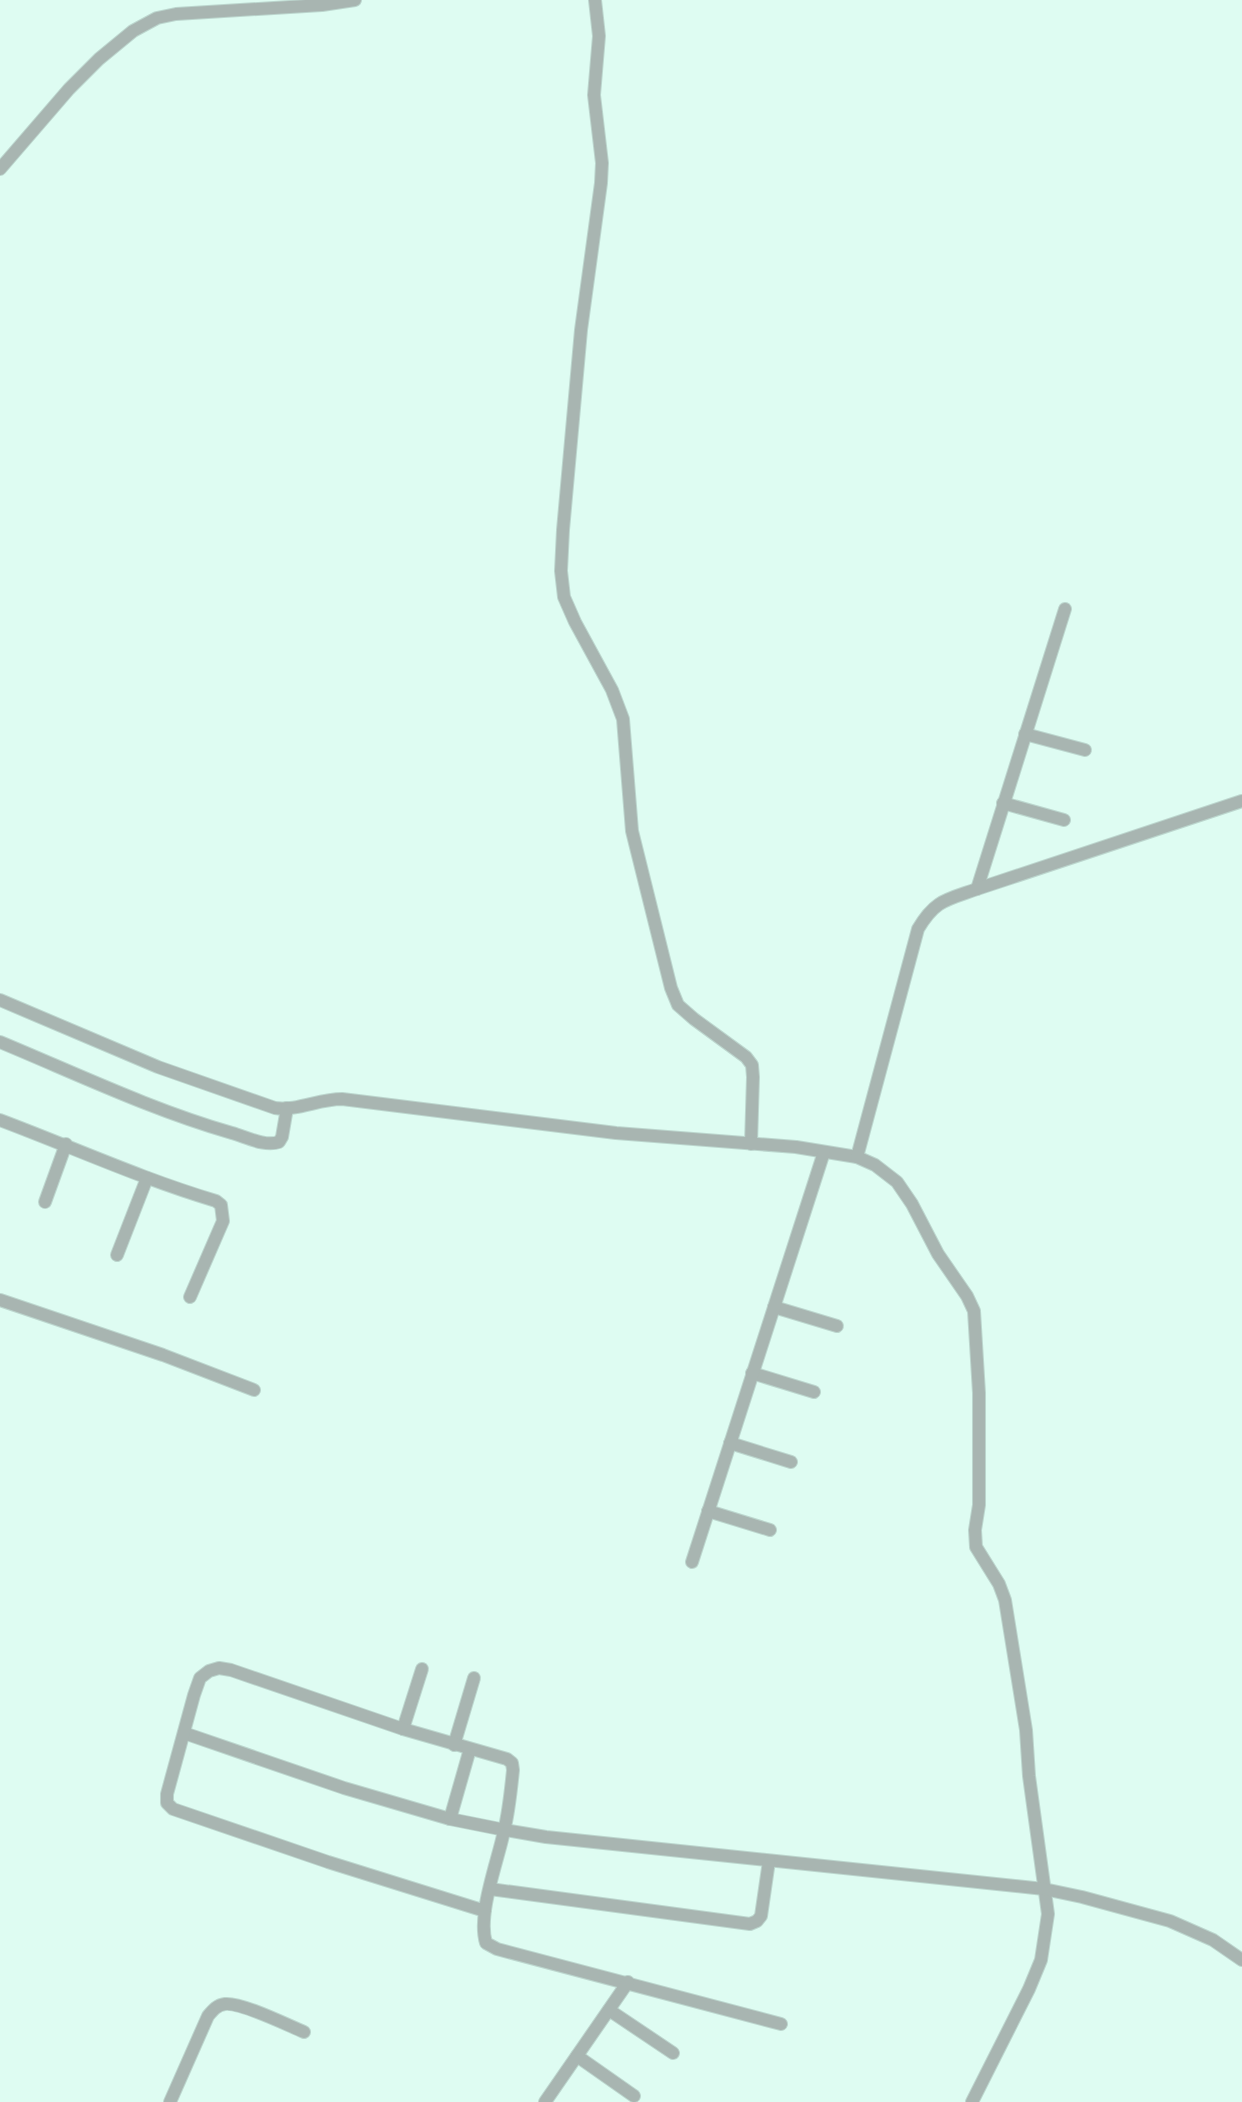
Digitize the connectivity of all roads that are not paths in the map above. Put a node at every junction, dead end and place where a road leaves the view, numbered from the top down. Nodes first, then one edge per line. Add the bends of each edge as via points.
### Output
1 (355, 0) edge
2 (595, 0) edge
3 (0, 169) edge
4 (1065, 608) dead end
5 (1025, 734) junction
6 (1084, 750) dead end
7 (1242, 801) edge
8 (1003, 803) junction
9 (1064, 820) dead end
10 (977, 889) junction
11 (0, 1000) edge
12 (0, 1042) edge
13 (287, 1108) junction
14 (0, 1120) edge
15 (66, 1144) junction
16 (751, 1144) junction
17 (824, 1152) junction
18 (857, 1157) junction
19 (147, 1178) junction
20 (45, 1202) dead end
21 (117, 1255) dead end
22 (190, 1297) dead end
23 (0, 1300) edge
24 (774, 1307) junction
25 (837, 1326) dead end
26 (752, 1373) junction
27 (254, 1390) dead end
28 (814, 1392) dead end
29 (730, 1443) junction
30 (791, 1462) dead end
31 (708, 1511) junction
32 (770, 1530) dead end
33 (692, 1562) dead end
34 (422, 1669) dead end
35 (474, 1678) dead end
36 (403, 1729) junction
37 (184, 1733) junction
38 (454, 1744) junction
39 (470, 1749) junction
40 (450, 1819) junction
41 (505, 1830) junction
42 (769, 1861) junction
43 (1044, 1889) junction
44 (490, 1890) junction
45 (486, 1911) junction
46 (1242, 1960) edge
47 (628, 1982) junction
48 (609, 2010) junction
49 (781, 2024) dead end
50 (304, 2032) dead end
51 (673, 2053) dead end
52 (577, 2056) junction
53 (634, 2096) dead end
54 (548, 2101) edge
55 (170, 2102) edge
56 (972, 2102) edge

1 - 3 street via 176,14 157,18 133,31 99,59 69,89
2 - 16 street via 599,36 594,95 602,163 580,330 563,530 561,571 564,597 612,690 623,720 632,831 671,988 678,1004 694,1019 746,1056 752,1065
4 - 5 street
5 - 6 street
5 - 8 street
7 - 10 street
8 - 9 street
8 - 10 street
10 - 18 street via 944,900 928,911 918,929
11 - 13 street via 158,1067 264,1105
12 - 13 street via 156,1108 265,1143 279,1142
13 - 16 street via 342,1098 616,1133
14 - 15 street
15 - 19 street
15 - 20 street
16 - 17 street
17 - 18 street
17 - 24 street
18 - 43 street via 875,1165 897,1182 974,1311 979,1393 979,1505 976,1547 999,1584 1005,1600 1026,1730 1029,1776
19 - 21 street
19 - 22 street via 216,1201 221,1205 223,1221
23 - 27 street via 163,1355
24 - 25 street
24 - 26 street
26 - 28 street
26 - 29 street
29 - 30 street
29 - 31 street
31 - 32 street
31 - 33 street
34 - 36 street
35 - 38 street
36 - 37 street via 219,1668 209,1671 200,1678
36 - 38 street
37 - 40 street via 344,1788
37 - 45 street via 167,1794 167,1803 173,1809 328,1862
38 - 39 street
39 - 40 street
39 - 41 street via 507,1759 512,1763 514,1770
40 - 41 street
41 - 42 street via 546,1837
41 - 44 street
42 - 43 street
42 - 44 street via 761,1916 757,1922 750,1924
43 - 46 street via 1170,1921 1213,1940
43 - 56 street via 1048,1914 1041,1960
44 - 45 street
45 - 47 street via 484,1937 486,1943 497,1949
47 - 48 street
47 - 49 street
48 - 51 street
48 - 52 street
50 - 55 street via 238,2005 225,2004 215,2007 208,2016
52 - 53 street
52 - 54 street

